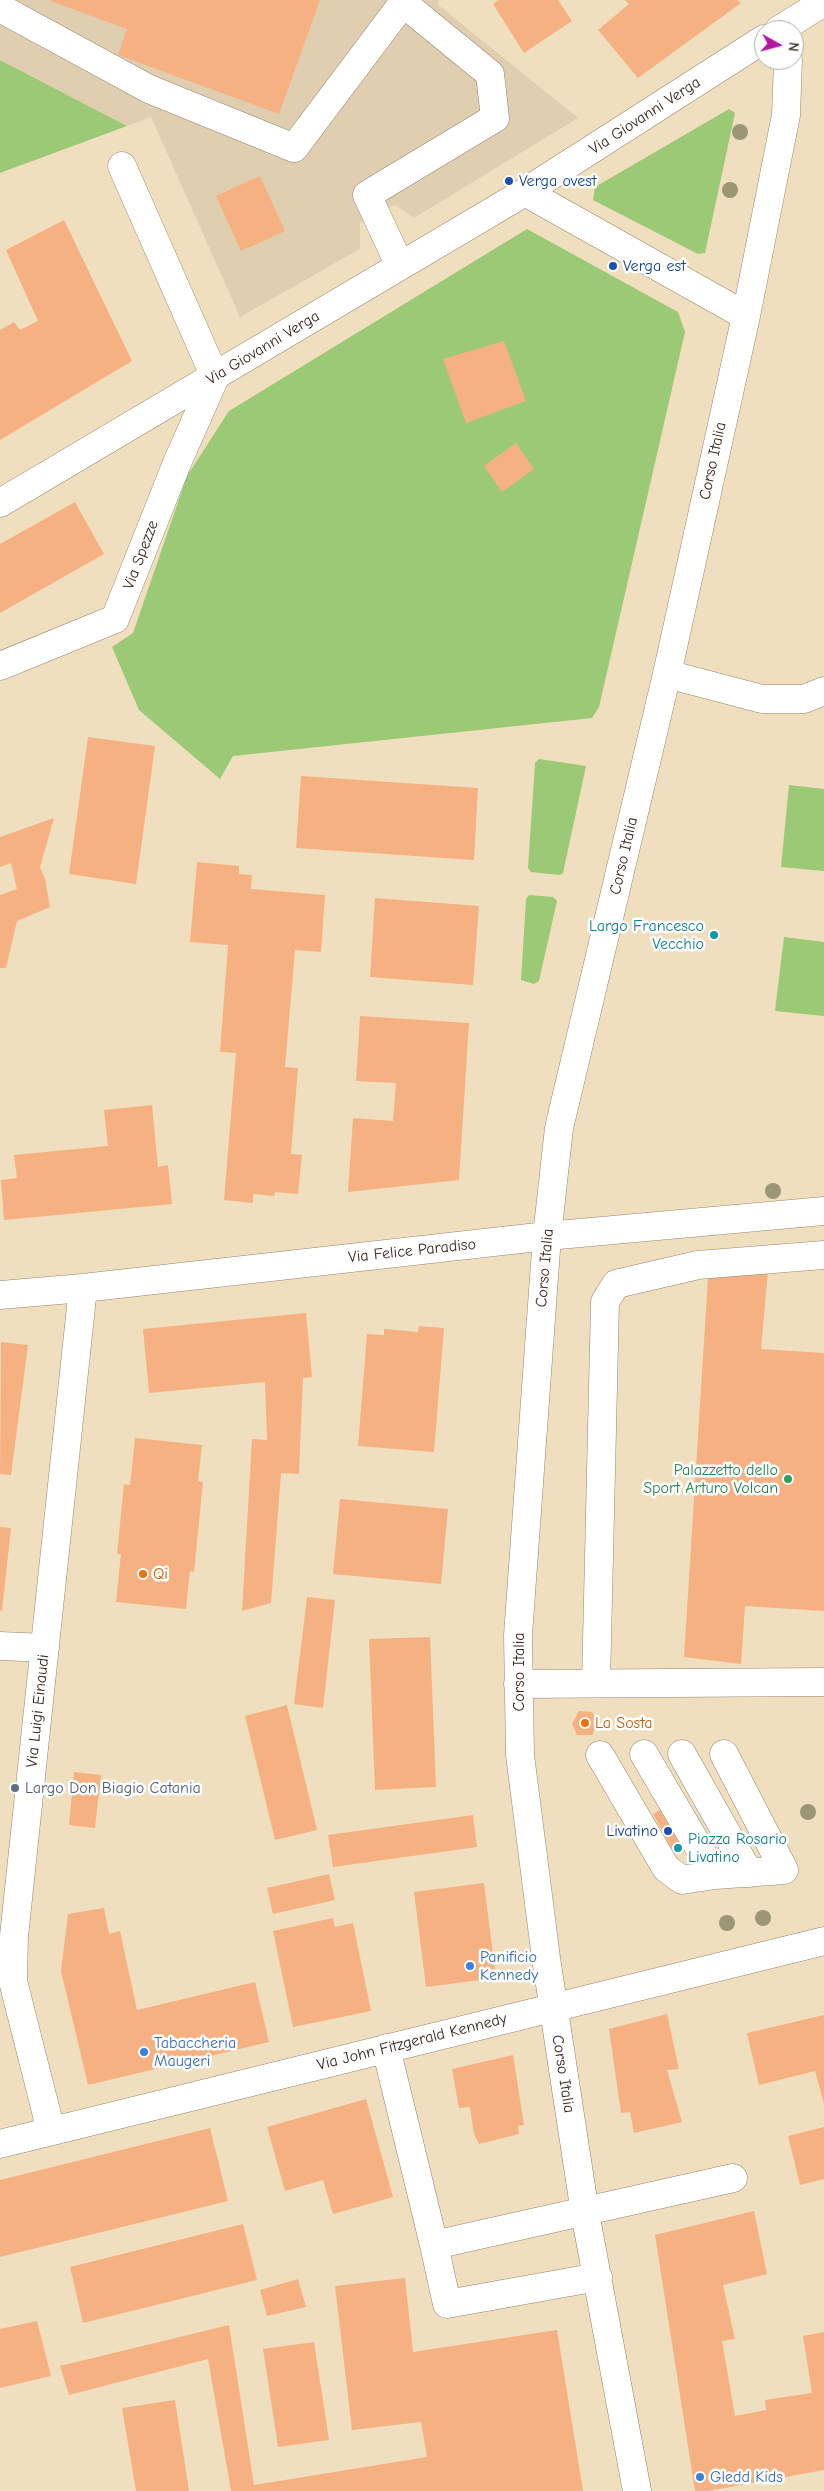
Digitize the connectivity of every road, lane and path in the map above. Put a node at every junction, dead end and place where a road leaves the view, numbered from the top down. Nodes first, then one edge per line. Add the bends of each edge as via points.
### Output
1 (404, 2) edge
2 (824, 2) edge
3 (0, 8) edge
4 (788, 20) edge
5 (754, 45) edge
6 (788, 70) edge
7 (122, 166) dead end
8 (525, 192) junction
9 (400, 266) junction
10 (746, 316) junction
11 (215, 376) junction
12 (0, 503) edge
13 (0, 666) edge
14 (667, 674) junction
15 (824, 691) edge
16 (824, 1211) edge
17 (547, 1236) junction
18 (824, 1255) edge
19 (84, 1288) junction
20 (0, 1295) edge
21 (0, 1646) edge
22 (45, 1648) junction
23 (824, 1682) edge
24 (596, 1683) junction
25 (518, 1684) junction
26 (644, 1754) dead end
27 (682, 1754) dead end
28 (724, 1754) dead end
29 (600, 1755) dead end
30 (749, 1873) junction
31 (715, 1875) junction
32 (9, 1896) edge
33 (824, 1941) edge
34 (553, 2007) junction
35 (386, 2048) junction
36 (51, 2131) junction
37 (0, 2144) edge
38 (733, 2178) dead end
39 (585, 2213) junction
40 (434, 2246) junction
41 (598, 2277) junction
42 (637, 2491) edge

1 - 3 street via 294,148 149,89
1 - 9 street via 490,74 494,118 367,195
2 - 4 street
5 - 8 street, Via Giovanni Verga
6 - 10 street, Corso Italia via 786,115
7 - 11 street
8 - 9 street, Via Giovanni Verga
8 - 10 street
9 - 11 street, Via Giovanni Verga
10 - 14 street, Corso Italia
11 - 12 street, Via Giovanni Verga
11 - 13 street, Via Spezze via 116,619
14 - 15 street via 762,699 804,699
14 - 17 street, Corso Italia via 559,1128
16 - 17 street, Via Felice Paradiso
17 - 19 street, Via Felice Paradiso
17 - 25 street, Corso Italia via 518,1635
18 - 24 street via 698,1265 616,1284 605,1302
19 - 20 street, Via Felice Paradiso
19 - 22 street, Via Luigi Einaudi
21 - 22 street
22 - 32 street, Via Luigi Einaudi
23 - 24 street
24 - 25 street
25 - 34 street, Corso Italia via 520,1755
26 - 31 street
27 - 30 street
28 - 30 street via 784,1870
29 - 31 street via 666,1868 682,1880
30 - 31 street
32 - 36 street, Via Luigi Einaudi via 14,1936 13,1980
33 - 34 street, Via John Fitzgerald Kennedy
34 - 35 street, Via John Fitzgerald Kennedy
34 - 39 street, Corso Italia
35 - 36 street, Via John Fitzgerald Kennedy
35 - 40 street
36 - 37 street, Via John Fitzgerald Kennedy
38 - 39 street
39 - 40 street
39 - 41 street, Corso Italia
40 - 41 street via 447,2304
41 - 42 street, Corso Italia

